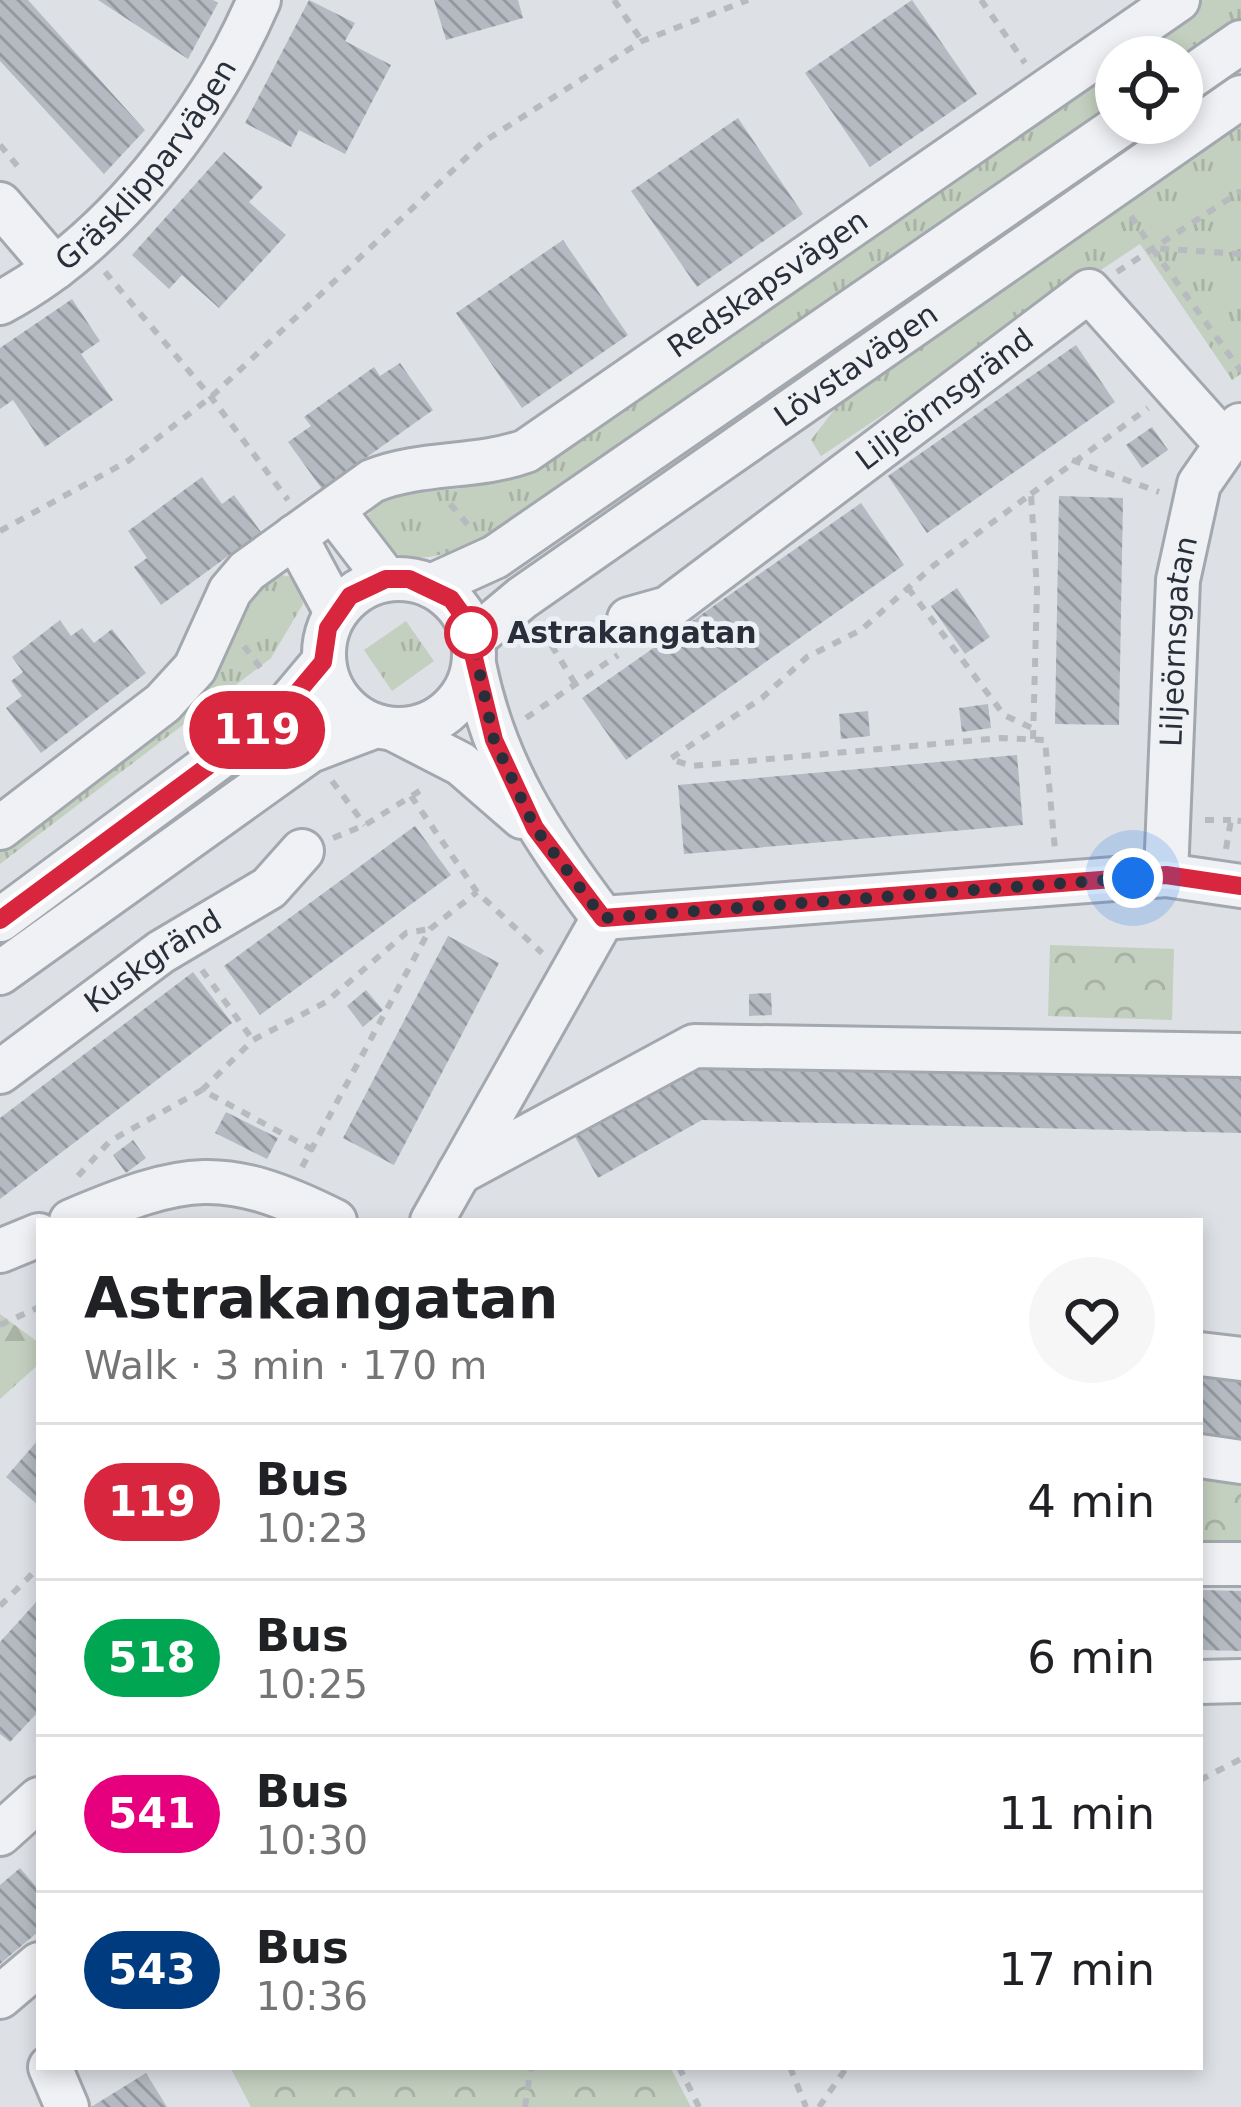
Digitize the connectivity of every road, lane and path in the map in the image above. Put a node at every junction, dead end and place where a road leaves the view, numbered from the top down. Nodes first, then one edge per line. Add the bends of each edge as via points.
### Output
1 (259, 0) edge
2 (614, 0) edge
3 (748, 0) edge
4 (981, 0) edge
5 (1178, 0) edge
6 (642, 41) junction
7 (1241, 42) edge
8 (1203, 68) edge
9 (1046, 93) junction
10 (1241, 97) edge
11 (1095, 143) edge
12 (1241, 190) edge
13 (0, 204) edge
14 (1152, 248) junction
15 (1241, 254) edge
16 (69, 257) junction
17 (1090, 291) junction
18 (0, 303) edge
19 (1241, 371) edge
20 (1174, 386) junction
21 (212, 397) junction
22 (1233, 434) edge
23 (1072, 460) junction
24 (1031, 494) junction
25 (1195, 506) junction
26 (312, 524) junction
27 (0, 531) edge
28 (386, 579) junction
29 (431, 586) junction
30 (908, 588) junction
31 (336, 612) junction
32 (629, 619) dead end
33 (474, 651) junction
34 (323, 662) junction
35 (386, 728) junction
36 (1034, 729) junction
37 (1033, 739) junction
38 (411, 796) dead end
39 (0, 828) edge
40 (535, 828) junction
41 (302, 851) dead end
42 (1166, 875) junction
43 (1058, 884) junction
44 (1241, 886) edge
45 (477, 892) junction
46 (603, 918) junction
47 (0, 920) edge
48 (430, 929) junction
49 (181, 940) junction
50 (0, 973) edge
51 (567, 976) junction
52 (253, 1040) junction
53 (1241, 1055) edge
54 (0, 1072) edge
55 (202, 1090) junction
56 (313, 1150) junction
57 (459, 1173) junction
58 (283, 1195) junction
59 (69, 1205) edge
60 (329, 1218) edge
61 (434, 1218) edge
62 (36, 1236) edge
63 (0, 1251) edge
64 (36, 1308) edge
65 (0, 1325) edge
66 (1203, 1354) edge
67 (1241, 1359) edge
68 (1203, 1456) edge
69 (1241, 1462) edge
70 (1203, 1564) edge
71 (1241, 1564) edge
72 (36, 1570) edge
73 (0, 1606) edge
74 (1203, 1682) edge
75 (1241, 1682) edge
76 (1241, 1759) edge
77 (1203, 1778) edge
78 (36, 1802) edge
79 (0, 1834) edge
80 (36, 1967) edge
81 (0, 1997) edge
82 (51, 2070) edge
83 (531, 2070) edge
84 (680, 2070) edge
85 (791, 2070) edge
86 (846, 2070) edge
87 (67, 2107) edge
88 (525, 2107) edge
89 (699, 2107) edge
90 (806, 2107) edge
91 (819, 2107) edge

1 - 16 street, Gräsklipparvägen via 200,106
2 - 6 path
3 - 6 path
4 - 9 path
5 - 9 street, Redskapsvägen
6 - 21 path via 483,142
7 - 8 street
9 - 26 street, Redskapsvägen via 526,452 488,465 394,472
10 - 33 street, Lövstavägen via 522,598
11 - 29 street, Lövstavägen via 495,557
12 - 14 path
13 - 16 street
14 - 15 path
14 - 17 path
14 - 19 path
16 - 18 street, Gräsklipparvägen
16 - 21 path
17 - 20 street
17 - 32 street, Liljeörnsgränd via 668,608
20 - 22 street
20 - 23 path
21 - 26 path
21 - 27 path via 128,461
22 - 25 street, Liljeörnsgatan via 1199,484
23 - 24 path
23 - 25 path
24 - 30 path
24 - 36 path
25 - 42 street, Liljeörnsgatan via 1178,580
26 - 28 street
26 - 31 street
26 - 39 street, Redskapsvägen via 230,592 195,668 163,703
28 - 29 street
28 - 31 street
29 - 33 street via 451,599
30 - 36 path via 1004,715
30 - 37 path via 861,630 807,657 670,760 692,766
31 - 34 street
33 - 35 street, Lövstavägen via 467,688 452,708 416,728
33 - 40 street via 494,740
34 - 35 street via 350,712
34 - 47 street via 281,712
35 - 40 street via 461,764
35 - 50 street, Lövstavägen via 310,751
36 - 37 path
37 - 43 path via 1045,740
38 - 45 path
40 - 46 street
41 - 49 street, Kuskgränd via 268,888
42 - 43 street
42 - 44 street
43 - 46 street
45 - 48 path
45 - 51 path
46 - 51 street
48 - 52 path via 406,933 326,1002
48 - 56 path
49 - 52 path
49 - 54 street, Kuskgränd
51 - 57 street
52 - 55 path
53 - 57 street via 694,1046
55 - 56 path
55 - 59 path via 110,1142
56 - 58 path
57 - 61 street
58 - 59 street via 239,1181 189,1182
58 - 60 street
62 - 63 street
64 - 65 path
66 - 67 street
68 - 69 street
70 - 71 street
72 - 73 path
74 - 75 street
76 - 77 path
78 - 79 street
80 - 81 street
82 - 87 street
83 - 88 path
84 - 89 path
85 - 90 path
86 - 91 path

